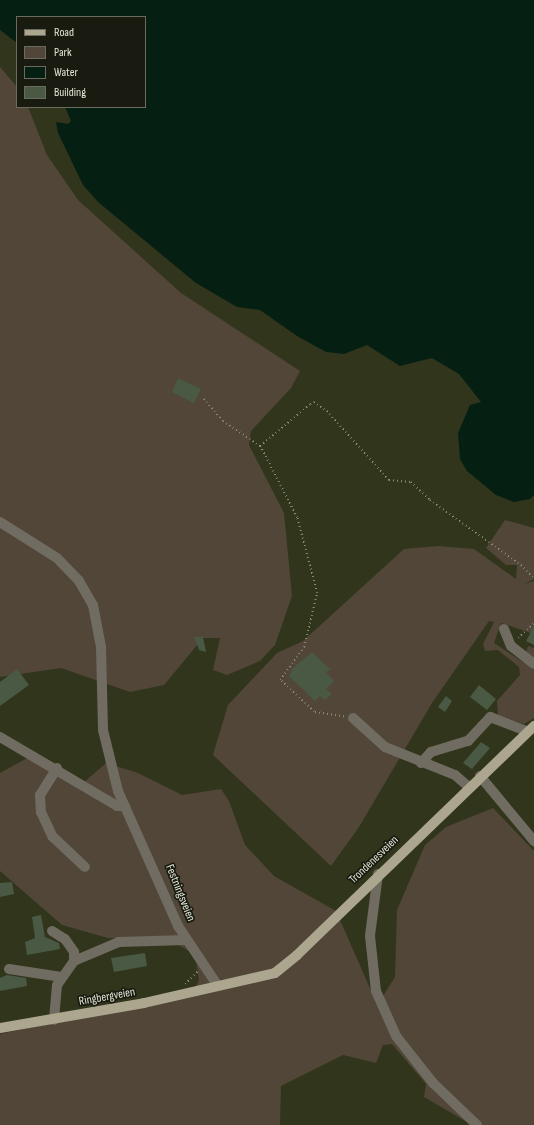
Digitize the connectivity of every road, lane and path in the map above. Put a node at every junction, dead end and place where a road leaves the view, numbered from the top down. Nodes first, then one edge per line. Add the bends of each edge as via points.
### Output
1 (204, 399) dead end
2 (260, 446) junction
3 (0, 522) edge
4 (534, 578) edge
5 (534, 623) edge
6 (504, 629) dead end
7 (511, 646) junction
8 (534, 664) edge
9 (353, 718) joint
10 (531, 728) edge
11 (0, 737) edge
12 (421, 763) junction
13 (57, 768) junction
14 (480, 776) junction
15 (469, 787) junction
16 (125, 806) junction
17 (534, 841) edge
18 (85, 867) dead end
19 (378, 874) junction
20 (52, 931) dead end
21 (186, 940) junction
22 (74, 962) junction
23 (205, 965) junction
24 (9, 969) dead end
25 (61, 977) junction
26 (218, 986) junction
27 (184, 994) junction
28 (54, 1020) junction
29 (0, 1028) edge
30 (477, 1125) edge

1 - 2 path via 223,421
2 - 4 path via 314,402 389,480 411,482 430,500 521,565
2 - 9 path via 297,518 317,593 304,647 280,680 314,712
3 - 16 street, Festningsveien via 57,558 79,581 93,605 101,647 102,730
5 - 7 path
6 - 7 street
7 - 8 street
9 - 12 street via 385,747
10 - 12 street via 490,717 468,741 431,752
10 - 14 main road, Trondenesveien
11 - 13 street
12 - 15 street via 455,775
13 - 16 street via 117,806
13 - 18 street via 40,795 41,812 52,836
14 - 15 main road, Trondenesveien
14 - 17 street
15 - 19 main road, Trondenesveien
16 - 21 street, Festningsveien
19 - 26 main road, Trondenesveien via 281,969 261,978
19 - 30 street via 370,936 376,991 396,1036 433,1083
20 - 22 street via 65,939 74,952
21 - 22 street via 119,942
21 - 23 street, Festningsveien
22 - 25 street
23 - 26 street, Festningsveien
23 - 27 path via 186,982
24 - 25 street
25 - 28 street via 54,999
26 - 27 main road, Ringbergveien
27 - 28 main road, Ringbergveien
28 - 29 main road, Ringbergveien

